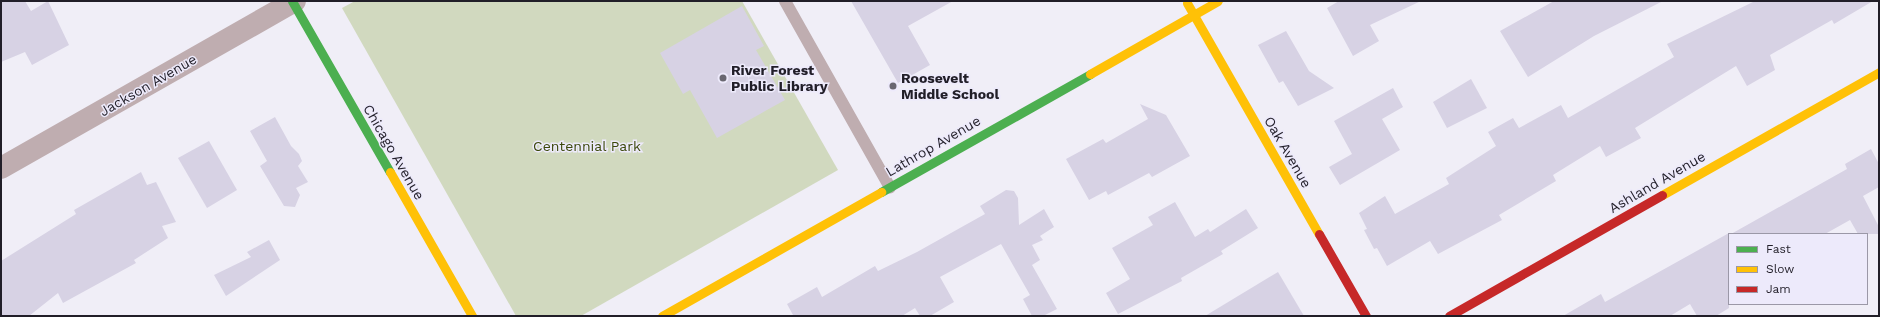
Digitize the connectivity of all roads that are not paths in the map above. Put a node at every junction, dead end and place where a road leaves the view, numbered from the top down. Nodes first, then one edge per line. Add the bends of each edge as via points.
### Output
1 (294, 1) edge
2 (786, 1) edge
3 (1186, 1) edge
4 (1218, 1) edge
5 (1194, 14) junction
6 (1879, 72) edge
7 (1, 168) edge
8 (890, 187) junction
9 (472, 316) edge
10 (662, 316) edge
11 (1366, 316) edge
12 (1449, 316) edge

1 - 7 street, Jackson Avenue
1 - 9 street, Chicago Avenue
2 - 8 lane
3 - 5 street, Oak Avenue
4 - 5 street, Lathrop Avenue
5 - 8 street, Lathrop Avenue
5 - 11 street, Oak Avenue
6 - 12 street, Ashland Avenue
8 - 10 street, Lathrop Avenue

